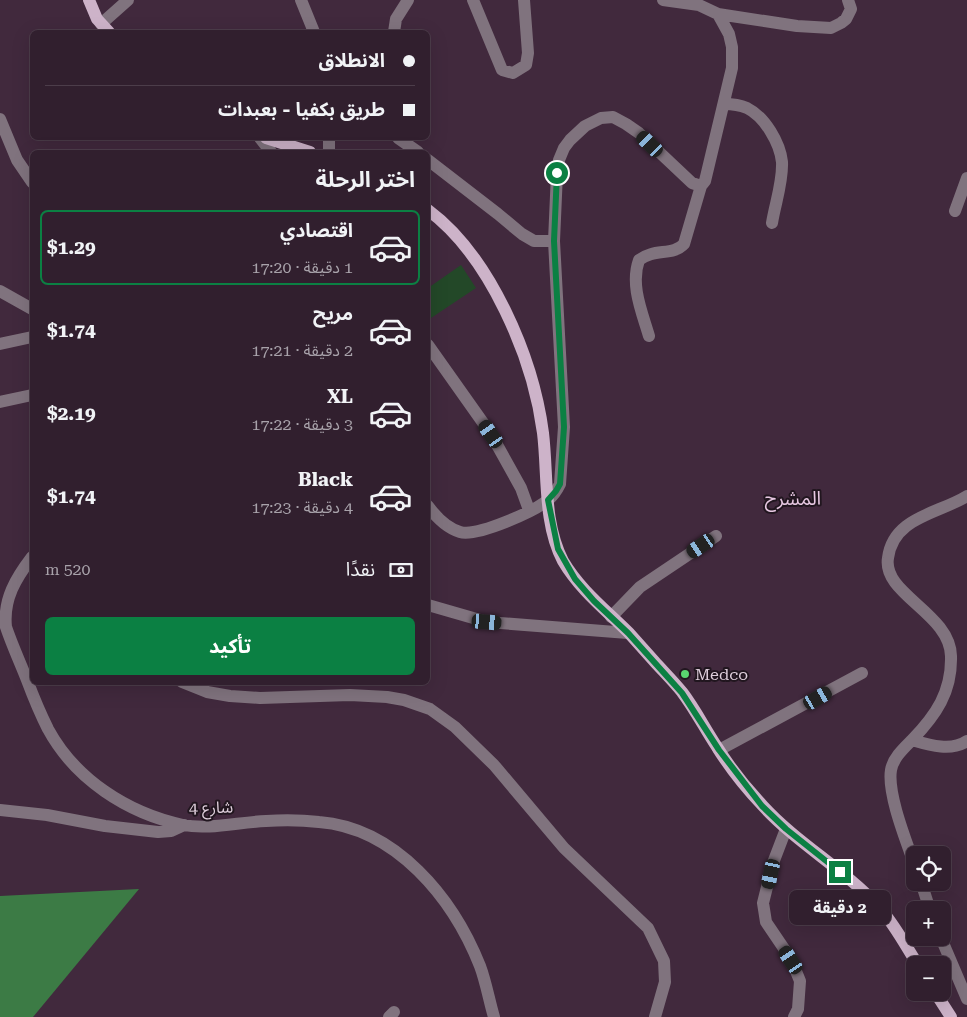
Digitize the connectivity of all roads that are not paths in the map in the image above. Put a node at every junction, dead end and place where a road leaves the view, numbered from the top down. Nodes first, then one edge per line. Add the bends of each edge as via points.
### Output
1 (89, 0) edge
2 (128, 0) edge
3 (301, 0) edge
4 (408, 0) edge
5 (473, 0) edge
6 (524, 0) edge
7 (663, 0) edge
8 (848, 0) edge
9 (718, 14) junction
10 (105, 28) edge
11 (313, 30) edge
12 (394, 30) edge
13 (724, 104) junction
14 (0, 119) edge
15 (262, 140) edge
16 (272, 140) edge
17 (401, 140) edge
18 (269, 150) edge
19 (304, 150) edge
20 (415, 150) edge
21 (430, 162) edge
22 (967, 178) edge
23 (30, 179) edge
24 (702, 186) junction
25 (955, 211) dead end
26 (430, 212) edge
27 (772, 224) dead end
28 (554, 241) junction
29 (0, 291) edge
30 (30, 308) edge
31 (649, 336) dead end
32 (30, 337) edge
33 (0, 344) edge
34 (430, 348) edge
35 (30, 395) edge
36 (0, 402) edge
37 (967, 496) edge
38 (548, 500) junction
39 (430, 509) edge
40 (529, 510) junction
41 (716, 536) dead end
42 (30, 560) edge
43 (430, 606) edge
44 (611, 617) junction
45 (628, 633) junction
46 (862, 674) dead end
47 (190, 685) edge
48 (912, 740) junction
49 (967, 741) edge
50 (719, 750) junction
51 (0, 810) edge
52 (184, 825) junction
53 (786, 829) junction
54 (909, 846) edge
55 (944, 946) edge
56 (913, 956) edge
57 (967, 999) edge
58 (941, 1001) edge
59 (494, 1017) edge
60 (655, 1017) edge
61 (794, 1017) edge
62 (951, 1017) edge

1 - 10 main road via 97,20
2 - 10 street
3 - 11 street
4 - 12 street via 396,19
5 - 6 street via 502,70 513,73 526,65 528,52
7 - 9 street via 699,5
8 - 9 street via 851,9 846,19 831,28
9 - 13 street via 732,47 732,68
13 - 24 street
13 - 27 street via 748,109 773,135 782,162
14 - 23 street via 17,160
15 - 18 street
16 - 19 main road
17 - 20 street
21 - 28 street via 522,234 534,240
22 - 25 street
24 - 28 street via 683,176 626,124 613,117 601,118 570,140 559,160
24 - 31 street via 684,244 676,249 652,252 638,260 635,282
26 - 38 main road via 471,255 514,328 535,391
28 - 38 street via 564,427 560,484
29 - 30 street
32 - 33 street
34 - 40 street via 491,434
35 - 36 street
37 - 48 street via 911,522 894,539 887,559 896,584 935,620 947,640 951,655 942,702
38 - 40 street
38 - 44 main road via 558,549 564,562 575,579
39 - 40 street via 437,519 461,533 490,529
41 - 44 street via 640,587
42 - 52 street, شارع 4 via 8,598 6,618 9,637 48,729 70,760 108,794 152,816
43 - 45 street via 487,622
44 - 45 main road
45 - 50 main road via 682,693
46 - 50 street
47 - 60 street via 208,692 260,698 322,694 387,697 430,709 455,727 494,765 564,848 648,928 664,961 665,982
48 - 49 street via 950,747
48 - 54 street via 891,770 897,810
50 - 53 main road via 762,806
51 - 52 street via 158,832
52 - 59 street, شارع 4 via 213,826 267,820 319,822 366,834 383,844 418,871 458,922 481,968
53 - 56 main road via 849,879 878,907 896,928
53 - 61 street via 773,862 763,904 766,922 791,960 800,981 798,1009
55 - 57 street
58 - 62 main road

